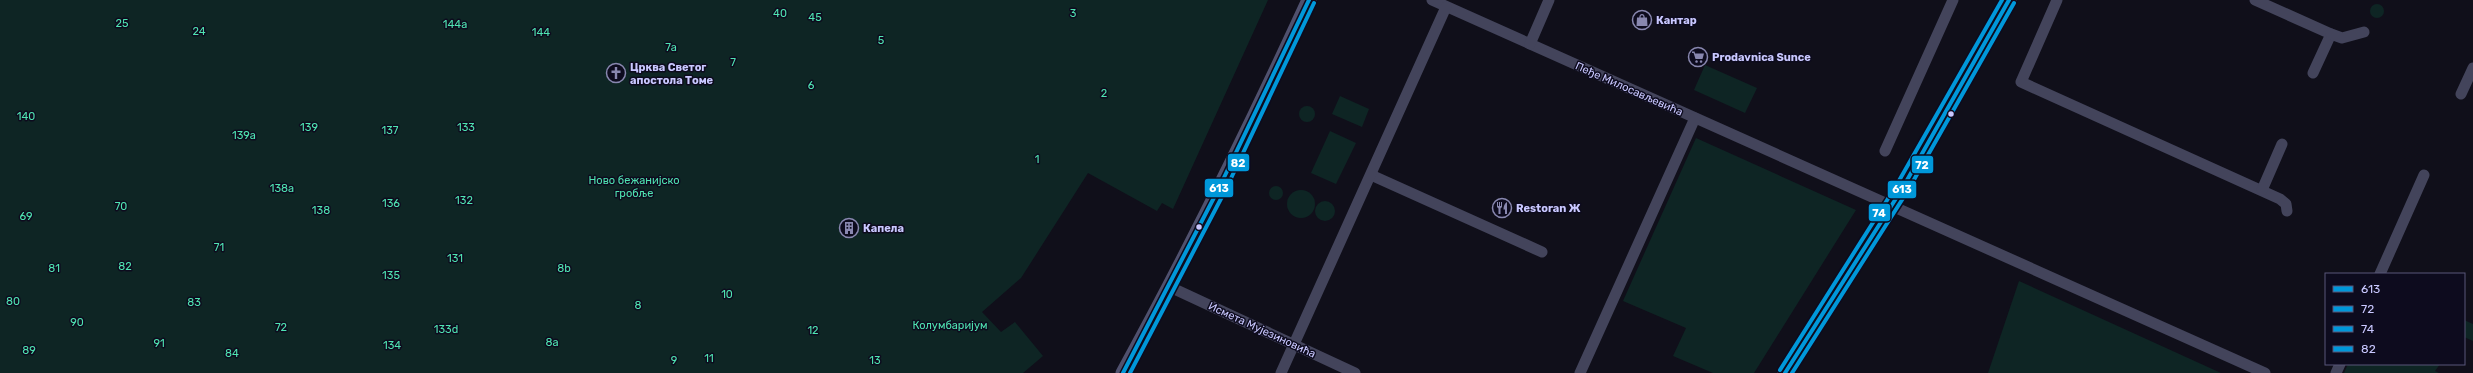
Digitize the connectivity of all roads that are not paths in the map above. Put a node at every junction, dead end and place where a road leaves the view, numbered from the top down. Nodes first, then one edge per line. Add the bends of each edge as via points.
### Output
1 (1309, 0) edge
2 (1432, 0) edge
3 (1549, 0) edge
4 (1953, 0) edge
5 (2009, 0) edge
6 (2058, 0) edge
7 (2255, 0) edge
8 (1446, 7) junction
9 (2364, 32) dead end
10 (2330, 34) junction
11 (1530, 44) junction
12 (2473, 68) edge
13 (2313, 73) dead end
14 (2461, 94) dead end
15 (1695, 118) junction
16 (2282, 144) dead end
17 (1885, 151) dead end
18 (1370, 175) junction
19 (2424, 175) dead end
20 (2262, 190) junction
21 (1892, 208) junction
22 (2287, 211) dead end
23 (1542, 252) dead end
24 (2380, 273) edge
25 (1170, 287) junction
26 (1294, 346) junction
27 (1123, 373) edge
28 (1281, 373) edge
29 (1355, 373) edge
30 (1580, 373) edge
31 (1785, 373) edge
32 (2265, 373) edge

1 - 25 main road via 1263,100
2 - 8 street, Пеђе Милосављевића
3 - 11 street
4 - 17 street
5 - 21 main road via 1966,81
6 - 20 street via 2021,82
7 - 10 street
8 - 11 street, Пеђе Милосављевића
8 - 18 street
9 - 10 street via 2342,38
10 - 13 street
11 - 15 street, Пеђе Милосављевића
12 - 14 street
15 - 21 street, Пеђе Милосављевића
15 - 30 street
16 - 20 street
18 - 23 street
18 - 26 street
19 - 24 street
20 - 22 street via 2286,204
21 - 31 main road
21 - 32 street, Пеђе Милосављевића
25 - 26 street, Исмета Мујезиновића
25 - 27 main road
26 - 28 street
26 - 29 street, Исмета Мујезиновића

